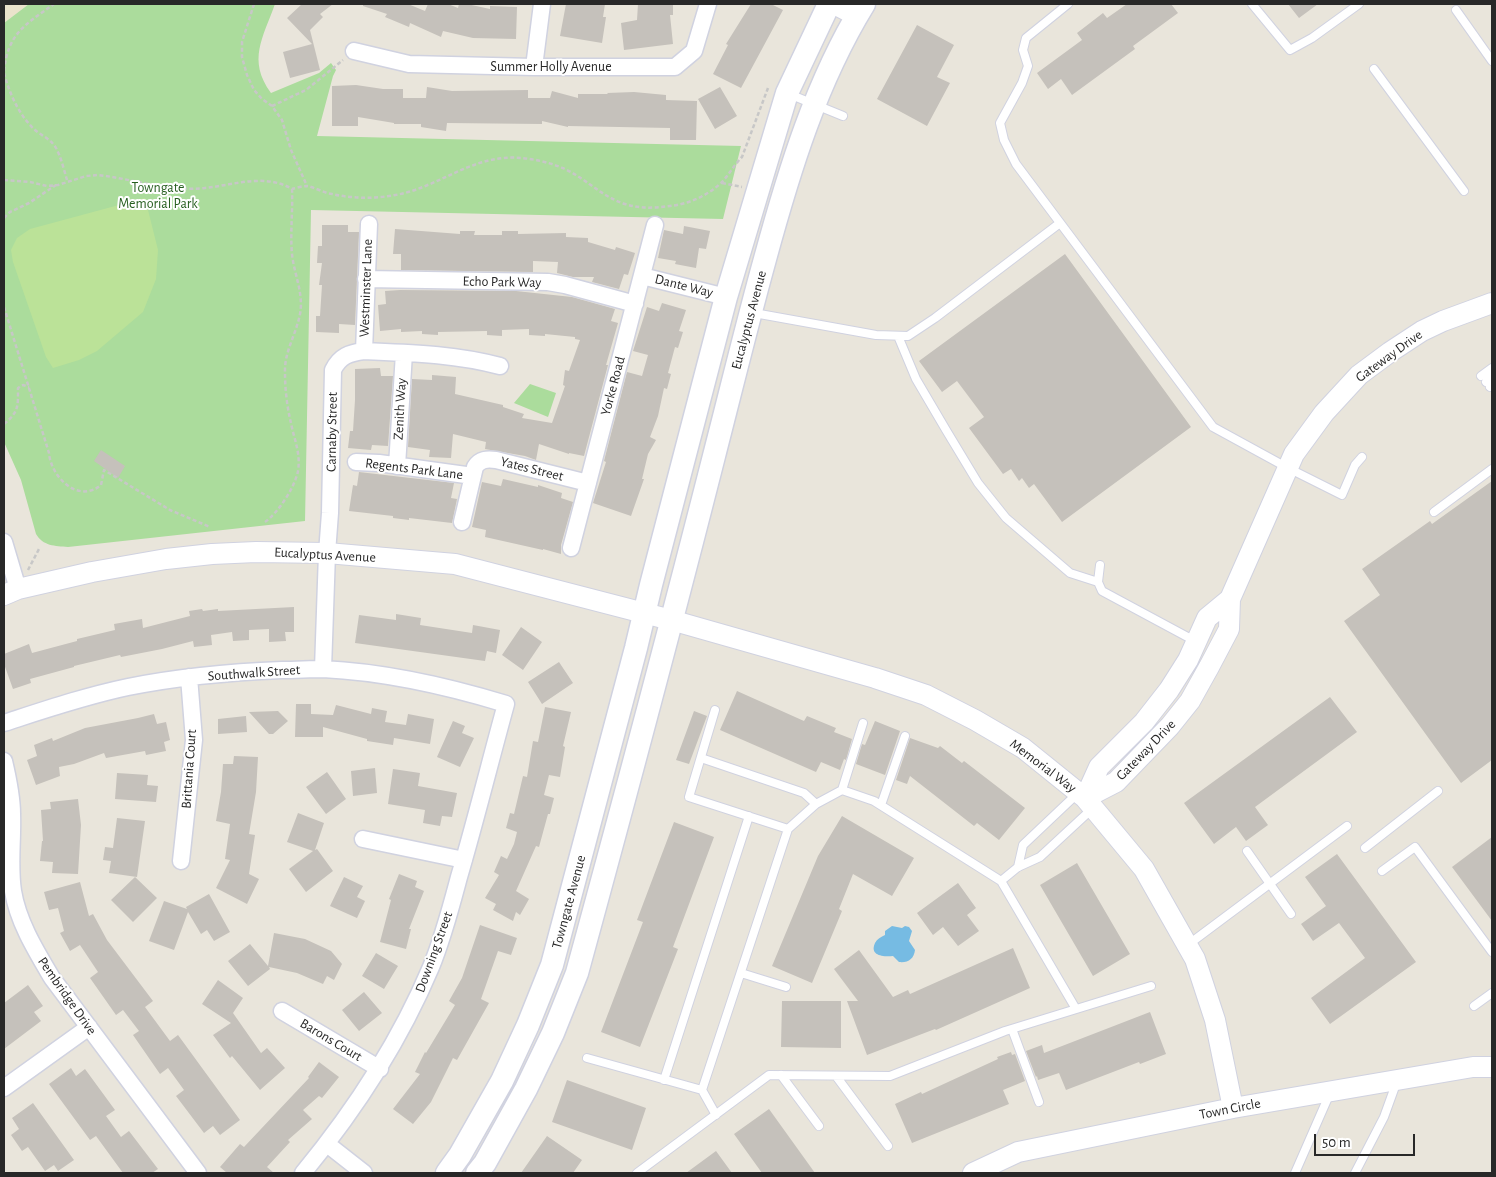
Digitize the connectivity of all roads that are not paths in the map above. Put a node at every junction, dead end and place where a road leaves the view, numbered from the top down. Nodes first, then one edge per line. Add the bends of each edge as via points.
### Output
1 (542, 4) edge
2 (708, 4) edge
3 (829, 4) edge
4 (834, 4) edge
5 (1068, 4) edge
6 (1252, 4) edge
7 (1359, 4) edge
8 (861, 10) edge
9 (1456, 10) dead end
10 (354, 51) road end
11 (1492, 61) edge
12 (534, 67) junction
13 (1374, 69) dead end
14 (787, 93) junction
15 (813, 104) junction
16 (842, 116) dead end
17 (762, 173) junction
18 (1464, 191) dead end
19 (1060, 223) junction
20 (368, 224) dead end
21 (656, 225) dead end
22 (642, 276) junction
23 (366, 279) junction
24 (726, 296) junction
25 (1492, 303) edge
26 (635, 304) junction
27 (750, 312) junction
28 (898, 336) junction
29 (364, 351) junction
30 (404, 353) junction
31 (500, 366) dead end
32 (1492, 368) edge
33 (733, 379) junction
34 (1488, 381) edge
35 (1362, 457) dead end
36 (356, 462) dead end
37 (397, 466) junction
38 (1288, 468) junction
39 (1492, 468) edge
40 (473, 476) junction
41 (588, 483) junction
42 (1434, 512) dead end
43 (462, 522) dead end
44 (4, 542) edge
45 (571, 548) dead end
46 (327, 553) junction
47 (1100, 565) dead end
48 (1098, 582) junction
49 (11, 592) edge
50 (1230, 599) junction
51 (644, 613) junction
52 (672, 620) junction
53 (1196, 642) junction
54 (323, 670) junction
55 (189, 678) junction
56 (506, 704) joint
57 (715, 710) dead end
58 (4, 723) edge
59 (863, 723) dead end
60 (905, 736) dead end
61 (701, 758) junction
62 (4, 761) edge
63 (842, 790) junction
64 (1438, 791) dead end
65 (1085, 799) junction
66 (816, 804) junction
67 (881, 805) junction
68 (749, 816) junction
69 (1347, 826) dead end
70 (788, 829) junction
71 (362, 839) dead end
72 (1365, 848) dead end
73 (1247, 851) dead end
74 (464, 860) junction
75 (181, 861) dead end
76 (1018, 867) junction
77 (1382, 871) dead end
78 (1001, 881) junction
79 (1271, 883) junction
80 (8, 894) edge
81 (1291, 914) dead end
82 (1187, 945) junction
83 (1492, 952) edge
84 (741, 973) junction
85 (1151, 986) dead end
86 (786, 987) dead end
87 (1492, 994) edge
88 (1474, 1006) dead end
89 (1076, 1009) junction
90 (282, 1011) dead end
91 (89, 1027) junction
92 (1012, 1029) junction
93 (587, 1058) dead end
94 (1492, 1067) edge
95 (380, 1069) junction
96 (781, 1076) junction
97 (836, 1076) junction
98 (1397, 1079) junction
99 (664, 1080) junction
100 (4, 1088) edge
101 (702, 1090) junction
102 (1331, 1091) junction
103 (1039, 1102) dead end
104 (1233, 1108) junction
105 (716, 1115) junction
106 (819, 1126) dead end
107 (327, 1144) junction
108 (888, 1146) dead end
109 (640, 1172) edge
110 (198, 1173) edge
111 (303, 1173) edge
112 (364, 1173) edge
113 (446, 1173) edge
114 (478, 1173) edge
115 (973, 1173) edge
116 (1295, 1173) edge
117 (1356, 1173) edge

1 - 12 street
2 - 12 street, Summer Holly Avenue via 694,51 675,67
3 - 14 main road, Eucalyptus Avenue
4 - 8 street
5 - 19 lane via 1026,38 1023,50 1028,66 1022,84 1000,123 1016,164
6 - 7 lane via 1290,50
8 - 15 main road, Eucalyptus Avenue
9 - 11 lane
10 - 12 street, Summer Holly Avenue via 409,64
13 - 18 lane
14 - 15 lane
14 - 17 main road, Eucalyptus Avenue
15 - 16 lane
15 - 27 main road, Eucalyptus Avenue via 781,198
17 - 24 main road, Eucalyptus Avenue
17 - 27 main road via 767,194 746,289
19 - 28 lane via 936,318 908,336
19 - 38 lane via 1213,427
20 - 23 street, Westminster Lane
21 - 22 street, Yorke Road
22 - 24 street, Dante Way
22 - 26 street, Yorke Road
23 - 26 street, Echo Park Way via 548,282
23 - 29 street, Westminster Lane
24 - 33 main road via 738,313 724,372
24 - 51 main road, Eucalyptus Avenue
25 - 38 street, Gateway Drive via 1422,331 1359,375 1324,413 1294,454
26 - 41 street, Yorke Road
27 - 28 lane via 876,335
27 - 33 main road, Eucalyptus Avenue
28 - 48 lane via 916,379 946,430 978,483 1006,518 1070,573
29 - 30 street, Carnaby Street
29 - 46 street, Carnaby Street via 344,356 333,370
30 - 31 street, Carnaby Street via 439,354
30 - 37 street, Zenith Way
32 - 34 lane
33 - 52 main road, Eucalyptus Avenue
35 - 38 lane via 1342,495
36 - 37 street, Regents Park Lane
37 - 40 street, Regents Park Lane
38 - 50 street, Gateway Drive
39 - 42 lane
40 - 41 street, Yates Street via 478,463 486,459
40 - 43 street, Yates Street
41 - 45 street, Yorke Road
44 - 49 street
46 - 49 street, Eucalyptus Avenue via 239,552 166,559 92,572
46 - 51 street, Eucalyptus Avenue via 455,564
46 - 54 street, Carnaby Street
47 - 48 lane
48 - 53 lane via 1102,591
50 - 53 street, Gateway Drive via 1207,618
50 - 65 street, Gateway Drive via 1229,629 1190,701 1116,782
51 - 52 street, Eucalyptus Avenue
51 - 113 main road, Towngate Avenue via 552,965 502,1081 460,1155
52 - 65 street, Memorial Way via 926,695 1023,748
52 - 114 main road, Towngate Avenue via 577,973 526,1089
53 - 65 street, Gateway Drive via 1170,690 1144,722 1099,767
54 - 55 street, Southwalk Street via 255,671
54 - 56 street, Southwalk Street via 394,677 463,691
55 - 58 street, Southwalk Street via 127,688
55 - 75 street, Brittania Court via 194,740
56 - 74 street, Downing Street
57 - 61 lane
59 - 63 lane
60 - 67 lane
61 - 66 lane via 804,793
61 - 68 lane via 689,797
62 - 80 street, Pembridge Drive via 12,813
63 - 66 lane
63 - 67 lane
64 - 72 lane
65 - 76 lane via 1040,857
65 - 76 lane via 1022,845
65 - 82 street, Memorial Way via 1144,869
66 - 70 lane
67 - 78 lane
68 - 70 lane
68 - 99 lane
69 - 79 lane
70 - 84 lane
71 - 74 street
73 - 79 lane
74 - 95 street, Downing Street via 432,965
76 - 78 lane
77 - 83 lane via 1414,847
78 - 89 lane
79 - 81 lane
79 - 82 lane
80 - 91 street, Pembridge Drive via 52,978
82 - 104 street, Memorial Way via 1216,1020
84 - 86 lane
84 - 101 lane
85 - 89 lane
87 - 88 lane
89 - 92 lane
90 - 95 street, Barons Court
91 - 100 street
91 - 110 street, Pembridge Drive
92 - 97 lane via 890,1076
92 - 103 lane
93 - 99 lane
94 - 98 street, Town Circle
95 - 107 street, Downing Street
96 - 97 lane
96 - 105 lane via 769,1076
96 - 106 lane
97 - 108 lane
98 - 102 street, Town Circle
98 - 117 lane via 1384,1117
99 - 101 lane
101 - 105 lane
102 - 104 street, Town Circle
102 - 116 lane
104 - 115 street, Town Circle via 1018,1152 998,1165
105 - 109 lane
107 - 111 street, Downing Street
107 - 112 street

